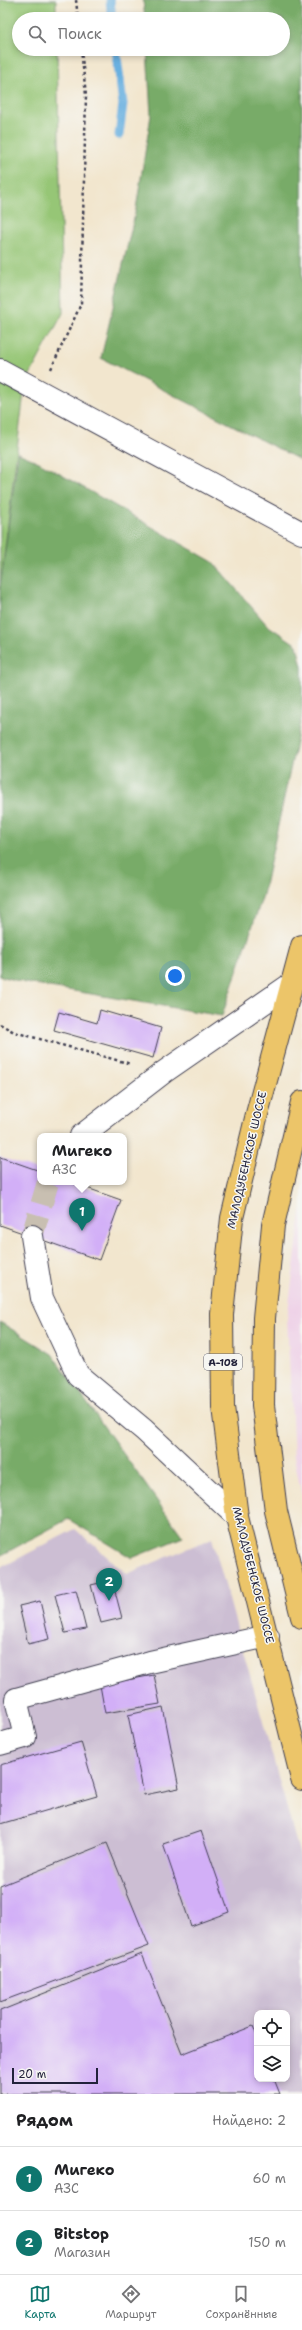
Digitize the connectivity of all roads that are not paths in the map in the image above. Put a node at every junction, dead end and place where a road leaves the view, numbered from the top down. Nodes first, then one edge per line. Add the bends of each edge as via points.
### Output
1 (1, 375) edge
2 (302, 532) edge
3 (302, 946) edge
4 (291, 984) junction
5 (302, 1102) edge
6 (84, 1133) edge
7 (32, 1236) tunnel mouth
8 (237, 1516) junction
9 (302, 1617) edge
10 (268, 1636) junction
11 (0, 1744) edge
12 (302, 1779) edge

1 - 2 lane via 40,393
3 - 4 highway, МАЛОДУБЕНСКОЕ ШОССЕ / А-108
4 - 6 lane via 164,1072
4 - 8 highway, МАЛОДУБЕНСКОЕ ШОССЕ / А-108 via 232,1218 222,1314 224,1407
5 - 9 highway via 273,1225 264,1318 263,1404 276,1511
7 - 8 lane via 42,1298 78,1375 144,1430
8 - 10 highway, МАЛОДУБЕНСКОЕ ШОССЕ / А-108
10 - 11 lane via 150,1662 16,1699 25,1737
10 - 12 highway, МАЛОДУБЕНСКОЕ ШОССЕ / А-108

